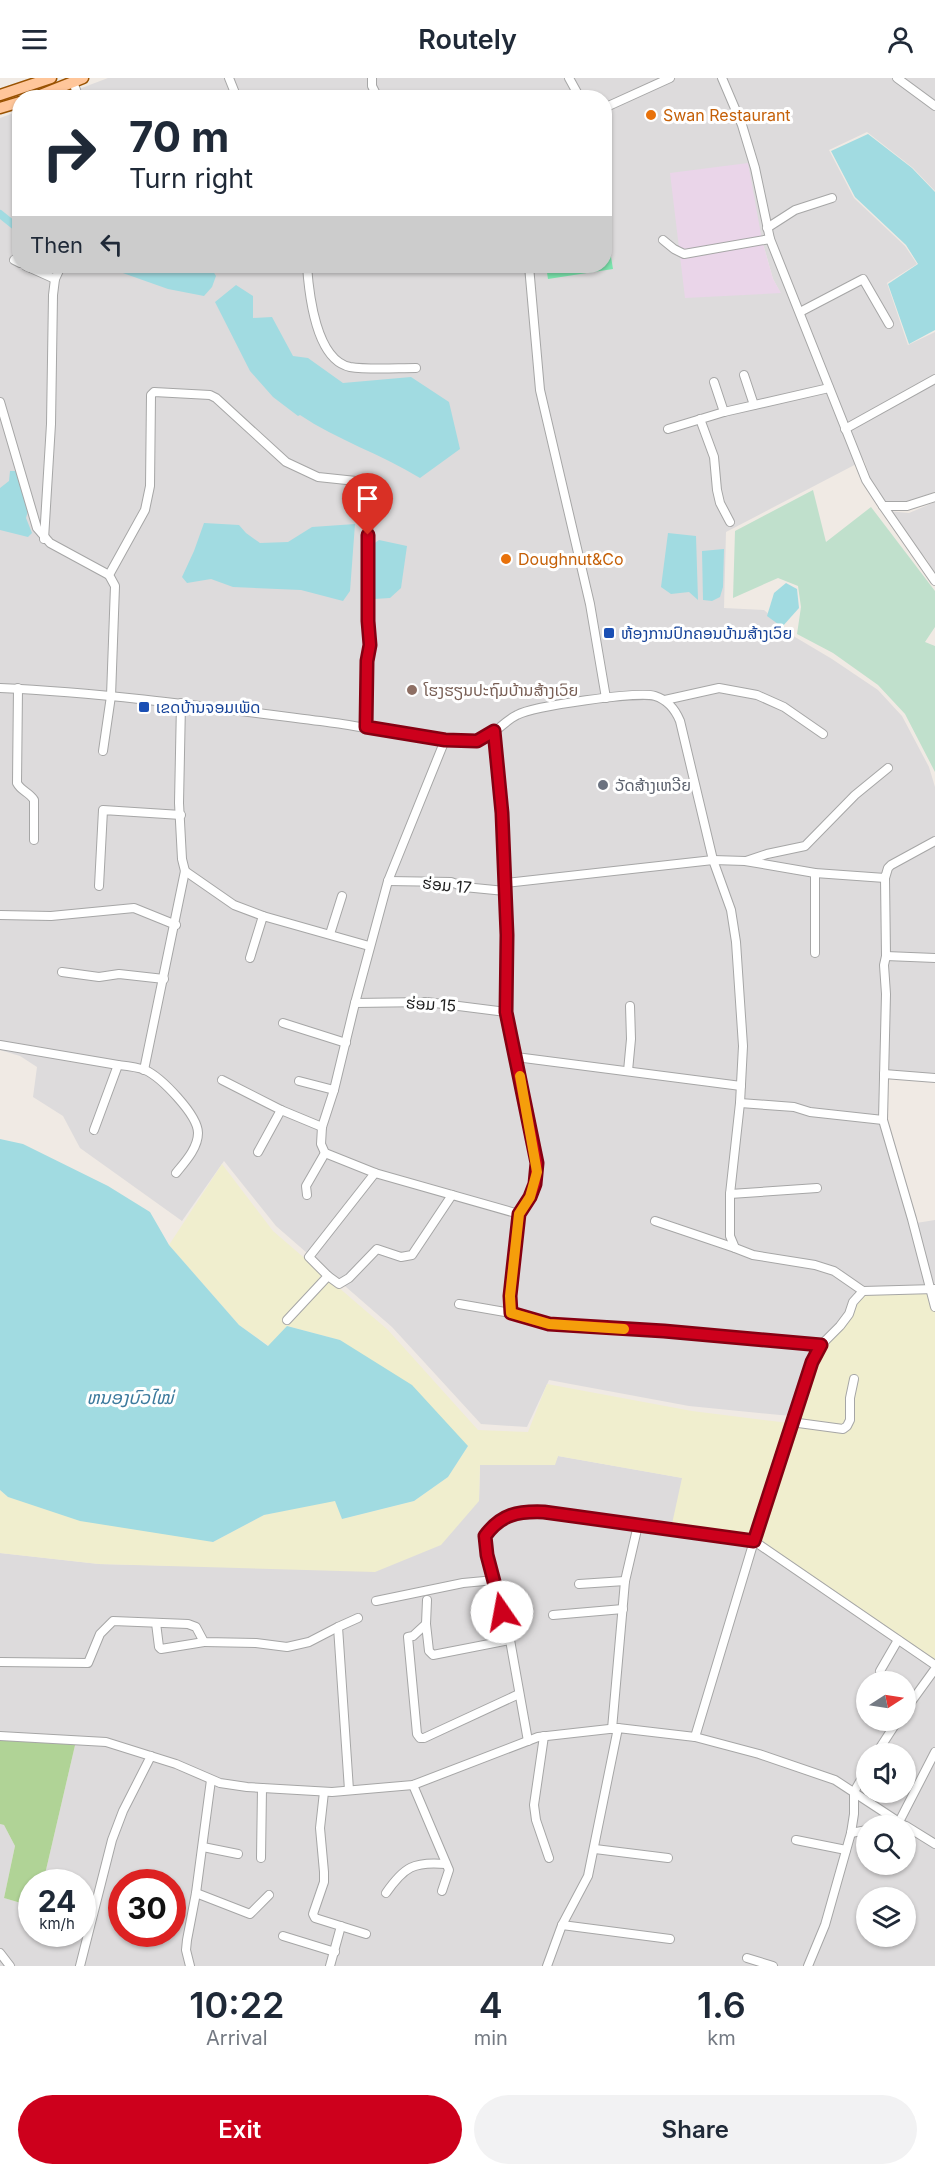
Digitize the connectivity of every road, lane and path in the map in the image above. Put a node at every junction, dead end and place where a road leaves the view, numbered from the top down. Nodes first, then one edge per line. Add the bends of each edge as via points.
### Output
1 (50, 78) edge
2 (670, 78) edge
3 (722, 78) edge
4 (897, 78) edge
5 (78, 80) edge
6 (15, 90) edge
7 (53, 90) edge
8 (612, 104) edge
9 (935, 106) edge
10 (832, 198) dead end
11 (767, 228) junction
12 (770, 239) junction
13 (663, 240) dead end
14 (42, 273) edge
15 (58, 273) edge
16 (308, 273) edge
17 (530, 273) edge
18 (55, 279) junction
19 (800, 312) junction
20 (889, 324) dead end
21 (416, 368) dead end
22 (744, 375) dead end
23 (935, 380) edge
24 (714, 382) dead end
25 (829, 388) junction
26 (0, 402) edge
27 (754, 405) junction
28 (724, 412) junction
29 (700, 418) junction
30 (668, 429) dead end
31 (845, 429) junction
32 (935, 497) edge
33 (883, 506) junction
34 (730, 522) dead end
35 (44, 538) junction
36 (109, 575) junction
37 (935, 581) edge
38 (0, 688) edge
39 (18, 688) junction
40 (111, 696) junction
41 (606, 698) junction
42 (665, 700) junction
43 (181, 703) junction
44 (366, 727) junction
45 (494, 731) junction
46 (823, 734) dead end
47 (445, 740) junction
48 (103, 751) dead end
49 (888, 768) dead end
50 (181, 815) junction
51 (34, 840) dead end
52 (935, 841) edge
53 (713, 860) junction
54 (745, 861) junction
55 (185, 872) junction
56 (815, 873) junction
57 (885, 878) junction
58 (388, 881) junction
59 (99, 886) dead end
60 (505, 887) junction
61 (342, 896) dead end
62 (0, 915) edge
63 (263, 916) junction
64 (176, 925) junction
65 (330, 934) junction
66 (369, 946) junction
67 (815, 953) dead end
68 (886, 956) junction
69 (250, 958) dead end
70 (935, 958) edge
71 (62, 972) dead end
72 (164, 979) junction
73 (355, 1003) junction
74 (630, 1006) dead end
75 (506, 1012) junction
76 (283, 1023) dead end
77 (346, 1042) junction
78 (0, 1045) edge
79 (516, 1057) junction
80 (118, 1065) junction
81 (144, 1070) junction
82 (628, 1071) junction
83 (884, 1074) junction
84 (935, 1078) edge
85 (222, 1080) dead end
86 (298, 1081) dead end
87 (741, 1086) junction
88 (334, 1090) junction
89 (740, 1103) junction
90 (281, 1110) junction
91 (883, 1120) junction
92 (322, 1127) junction
93 (94, 1130) dead end
94 (258, 1152) dead end
95 (325, 1153) junction
96 (176, 1173) dead end
97 (375, 1173) junction
98 (817, 1188) dead end
99 (730, 1194) junction
100 (307, 1195) dead end
101 (452, 1195) junction
102 (519, 1214) junction
103 (655, 1221) dead end
104 (735, 1248) junction
105 (328, 1276) junction
106 (933, 1289) edge
107 (863, 1292) junction
108 (459, 1304) dead end
109 (935, 1307) edge
110 (511, 1313) junction
111 (287, 1320) dead end
112 (821, 1345) junction
113 (854, 1379) dead end
114 (791, 1422) junction
115 (638, 1525) junction
116 (754, 1541) junction
117 (495, 1580) junction
118 (625, 1581) junction
119 (579, 1584) dead end
120 (427, 1600) dead end
121 (376, 1601) dead end
122 (622, 1609) junction
123 (553, 1615) dead end
124 (358, 1618) dead end
125 (156, 1623) junction
126 (426, 1623) junction
127 (338, 1627) junction
128 (510, 1640) junction
129 (898, 1640) junction
130 (204, 1642) junction
131 (0, 1662) edge
132 (935, 1665) edge
133 (935, 1669) edge
134 (880, 1671) dead end
135 (519, 1694) junction
136 (916, 1695) edge
137 (615, 1728) junction
138 (0, 1736) edge
139 (544, 1736) junction
140 (695, 1737) junction
141 (528, 1741) junction
142 (934, 1752) edge
143 (151, 1756) junction
144 (211, 1780) junction
145 (413, 1785) junction
146 (262, 1788) junction
147 (856, 1788) edge
148 (350, 1790) junction
149 (324, 1792) junction
150 (854, 1792) junction
151 (889, 1815) edge
152 (907, 1815) edge
153 (856, 1832) edge
154 (916, 1832) edge
155 (851, 1833) junction
156 (796, 1840) dead end
157 (935, 1844) edge
158 (203, 1847) junction
159 (595, 1849) junction
160 (846, 1850) junction
161 (238, 1854) dead end
162 (261, 1858) dead end
163 (549, 1858) dead end
164 (668, 1858) dead end
165 (446, 1864) junction
166 (442, 1891) dead end
167 (196, 1893) junction
168 (387, 1893) dead end
169 (269, 1895) dead end
170 (562, 1925) junction
171 (341, 1926) junction
172 (366, 1934) dead end
173 (283, 1936) dead end
174 (670, 1939) dead end
175 (334, 1952) junction
176 (0, 1953) edge
177 (747, 1958) dead end
178 (10, 1966) edge
179 (80, 1966) edge
180 (190, 1966) edge
181 (330, 1966) edge
182 (547, 1966) edge
183 (773, 1966) edge
184 (808, 1966) edge

1 - 6 main road
2 - 8 street
3 - 11 street via 755,168
4 - 9 street
5 - 7 main road
10 - 11 street via 795,210
11 - 12 street
12 - 13 street via 684,254
12 - 19 street
14 - 18 street
15 - 18 street
16 - 21 street via 313,310 323,342 334,359 350,367
17 - 41 street via 540,390 590,603
18 - 35 street
19 - 20 street via 863,279
19 - 25 street
22 - 27 street
23 - 31 street
24 - 28 street
25 - 27 street
25 - 31 street
26 - 35 street via 37,528
27 - 28 street
28 - 29 street
29 - 30 street
29 - 34 street via 714,457 720,503
31 - 33 street via 866,480
32 - 33 street via 907,506
33 - 37 street
35 - 36 street
36 - 40 street via 115,586
36 - 44 street via 145,510 150,486 153,393 203,393 216,398 286,462 318,477 356,481 368,492 370,645
38 - 39 street
39 - 40 street
39 - 51 street via 17,783 34,800
40 - 43 street
40 - 48 street
41 - 42 street via 642,694
41 - 45 street via 530,710
42 - 46 street via 719,688 757,695 784,707
42 - 53 street via 680,721
43 - 44 street
43 - 50 street
44 - 47 street
45 - 47 street via 477,741
45 - 60 street
47 - 58 street
49 - 54 street via 855,795 809,844
50 - 55 street
50 - 59 street via 103,810
52 - 57 street via 891,865
53 - 54 street, ຮ່ອມ 17
53 - 60 street, ຮ່ອມ 17
53 - 87 street via 736,942 743,1046
54 - 56 street
55 - 63 street via 234,905
55 - 64 street
56 - 57 street
56 - 67 street
57 - 68 street
58 - 60 street, ຮ່ອມ 17
58 - 66 street
60 - 75 street
61 - 65 street
62 - 64 street via 51,916 137,908
63 - 65 street
63 - 69 street
64 - 72 street
65 - 66 street
66 - 73 street
68 - 70 street
68 - 83 street
71 - 72 street
72 - 81 street
73 - 75 street, ຮ່ອມ 15 via 427,1002
73 - 77 street
74 - 82 street via 632,1039
75 - 79 street
76 - 77 street
77 - 88 street
78 - 80 street
79 - 82 street
79 - 102 street via 537,1163 532,1191
80 - 81 street
80 - 93 street
81 - 96 street via 160,1078 193,1118 198,1130 195,1146
82 - 87 street
83 - 84 street
83 - 91 street
85 - 90 street
86 - 88 street
87 - 89 street
88 - 92 street
89 - 91 street
89 - 99 street
90 - 92 street
90 - 94 street
91 - 106 street
92 - 95 street
95 - 97 street
95 - 100 street via 306,1186
97 - 101 street
97 - 105 street via 309,1257
98 - 99 street
99 - 104 street via 730,1236
101 - 102 street
101 - 105 street via 412,1255 401,1257 377,1249 344,1283
102 - 110 street
103 - 104 street
104 - 107 street via 834,1271
105 - 111 street
106 - 107 street
106 - 109 street
107 - 112 street via 840,1326
108 - 110 street
110 - 112 street via 549,1324
112 - 114 street
113 - 114 street via 848,1426 843,1429
114 - 116 street
115 - 116 street
115 - 117 street via 531,1511 505,1517 494,1523 485,1536
115 - 118 street
116 - 129 street
116 - 140 street
117 - 121 street
117 - 128 street
118 - 119 street
118 - 122 street
120 - 126 street
122 - 123 street
122 - 137 street
124 - 127 street
125 - 130 street via 196,1627
125 - 130 street via 161,1649
125 - 131 street via 113,1621 100,1634 88,1663
126 - 128 street via 429,1651 433,1655
126 - 135 street via 408,1637 420,1738
127 - 130 street via 309,1642 287,1647
127 - 148 street
128 - 135 street
129 - 132 street
129 - 134 street
133 - 136 street
135 - 141 street
137 - 139 street
137 - 140 street
137 - 159 street
138 - 143 street via 106,1742
139 - 141 street
139 - 163 street via 534,1805
140 - 150 street via 786,1763 835,1780
141 - 145 street
142 - 152 street
143 - 144 street
143 - 179 street via 112,1840
144 - 146 street
144 - 158 street
145 - 148 street
145 - 165 street
146 - 149 street
146 - 162 street
147 - 150 street
148 - 149 street
149 - 171 street via 320,1828 324,1882 313,1914
150 - 151 street
150 - 155 street
153 - 155 street
154 - 157 street
155 - 160 street
156 - 160 street
158 - 161 street
158 - 167 street
159 - 164 street
159 - 170 street via 588,1875
160 - 184 street via 825,1925
165 - 166 street via 449,1873
165 - 168 street via 421,1863 398,1876
167 - 169 street via 250,1914
167 - 180 street via 186,1950
170 - 174 street
170 - 182 street
171 - 172 street
171 - 175 street
173 - 175 street
175 - 181 street
176 - 178 street
177 - 183 street

